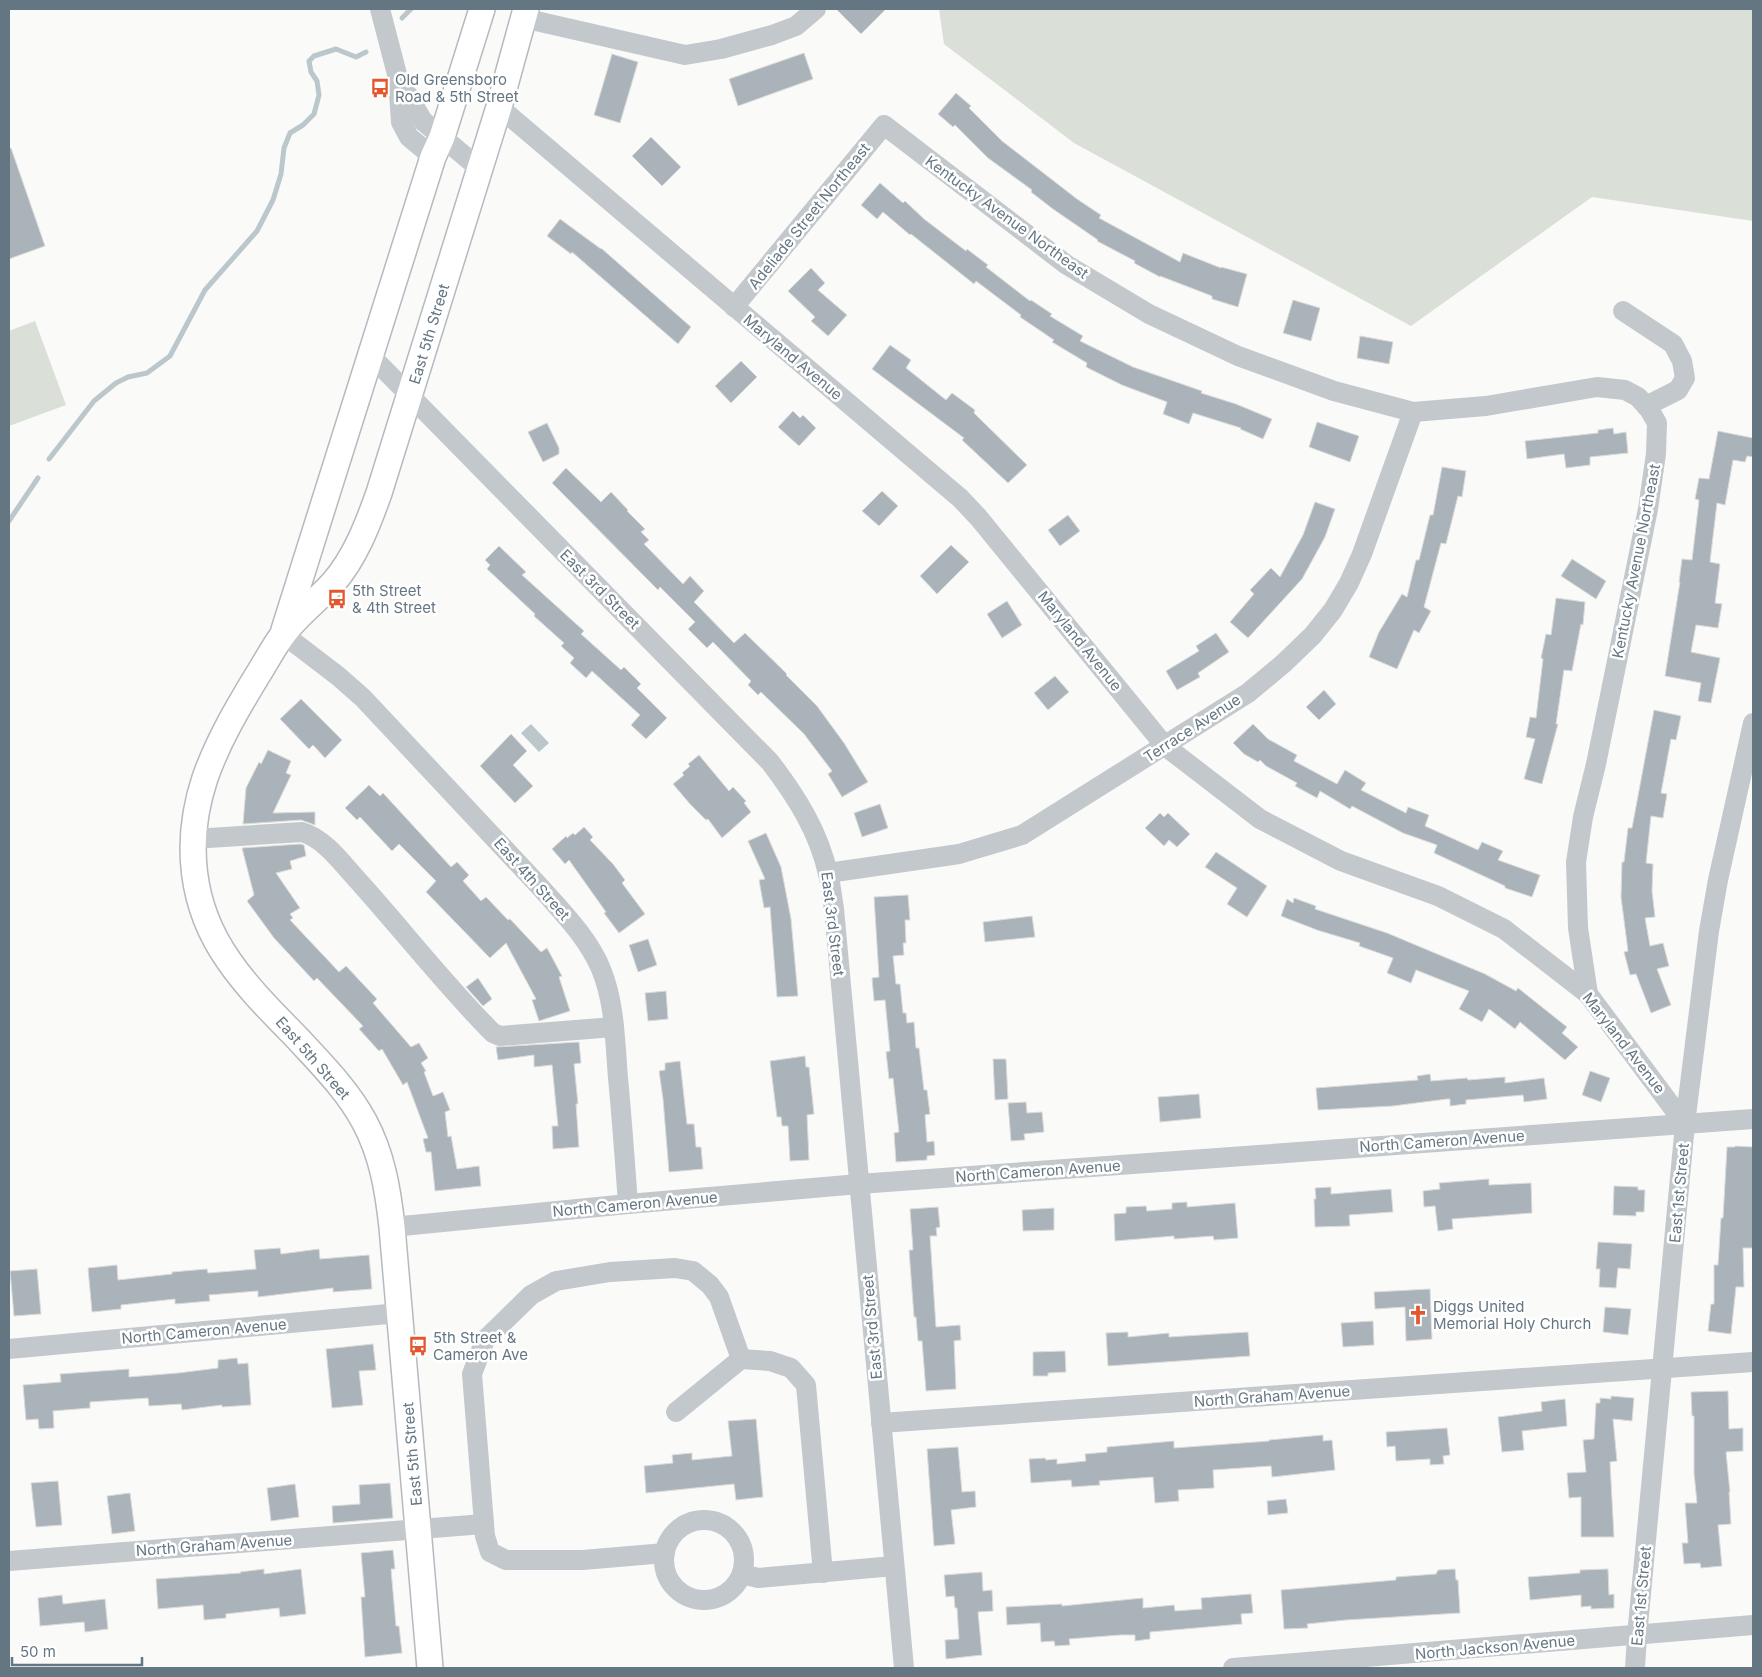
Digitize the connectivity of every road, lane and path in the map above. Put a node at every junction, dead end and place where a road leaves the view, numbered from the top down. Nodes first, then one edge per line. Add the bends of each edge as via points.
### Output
1 (380, 9) edge
2 (482, 9) edge
3 (816, 9) edge
4 (524, 13) edge
5 (499, 107) junction
6 (884, 125) joint
7 (438, 147) junction
8 (480, 169) junction
9 (734, 307) junction
10 (1623, 311) dead end
11 (371, 356) junction
12 (410, 396) junction
13 (1646, 406) junction
14 (1413, 412) junction
15 (283, 634) junction
16 (1753, 723) edge
17 (1165, 746) junction
18 (193, 840) junction
19 (828, 874) junction
20 (1588, 994) junction
21 (614, 1027) junction
22 (1753, 1119) edge
23 (1686, 1124) junction
24 (859, 1184) junction
25 (628, 1204) junction
26 (392, 1227) junction
27 (399, 1313) junction
28 (9, 1349) edge
29 (741, 1359) junction
30 (1753, 1362) edge
31 (1662, 1369) junction
32 (676, 1412) dead end
33 (881, 1423) junction
34 (484, 1524) junction
35 (419, 1529) junction
36 (665, 1553) junction
37 (9, 1561) edge
38 (894, 1566) junction
39 (823, 1573) junction
40 (742, 1574) junction
41 (1753, 1624) edge
42 (1636, 1636) junction
43 (430, 1668) edge
44 (904, 1668) edge
45 (1233, 1668) edge
46 (1635, 1668) edge

1 - 7 street via 398,78 399,113 403,127 409,137
2 - 7 main road, East 5th Street
3 - 4 street via 796,26 772,35 721,50 685,55
4 - 5 main road, East 5th Street
5 - 8 main road, East 5th Street
5 - 9 street, Maryland Avenue
6 - 9 street, Adeliade Street Northeast
6 - 14 street, Kentucky Avenue Northeast via 1067,265 1149,314 1238,356 1316,385
7 - 8 street
7 - 11 main road, East 5th Street
8 - 12 main road, East 5th Street
9 - 17 street, Maryland Avenue via 960,498
10 - 13 street via 1673,344 1682,361 1685,378 1678,390
11 - 12 street, East 3rd Street
11 - 15 main road, East 5th Street
12 - 15 main road, East 5th Street via 380,493 360,539 334,582
12 - 19 street, East 3rd Street via 770,762 806,815
13 - 14 street, Kentucky Avenue Northeast via 1626,390 1597,388 1486,406
13 - 20 street, Kentucky Avenue Northeast via 1657,423 1648,509 1576,862 1578,928
14 - 17 street, Terrace Avenue via 1362,554 1332,610 1313,635 1255,687
15 - 18 main road, East 5th Street via 217,745 196,811
15 - 21 street, East 4th Street via 362,698 570,921 601,969
16 - 23 street, East 1st Street via 1712,914
17 - 19 street, Terrace Avenue via 1022,835 959,854
17 - 20 street, Maryland Avenue via 1260,819 1341,861 1438,896 1504,929
18 - 21 street via 302,832 312,835 331,852 493,1033 500,1036
18 - 26 main road, East 5th Street via 197,889 215,939 243,979 328,1071 363,1119 380,1160
19 - 24 street, East 3rd Street
20 - 23 street, Maryland Avenue
21 - 25 street, East 4th Street
22 - 23 street, North Cameron Avenue
23 - 24 street, North Cameron Avenue
23 - 31 street, East 1st Street
24 - 25 street, North Cameron Avenue
24 - 33 street, East 3rd Street
25 - 26 street, North Cameron Avenue
26 - 27 main road, East 5th Street
27 - 28 street, North Cameron Avenue
27 - 35 main road, East 5th Street
29 - 32 street
29 - 34 street via 719,1297 694,1272 674,1268 610,1272 556,1281 531,1295 485,1340 472,1374
29 - 39 street via 770,1361 791,1368 806,1385
30 - 31 street, North Graham Avenue
31 - 33 street, North Graham Avenue
31 - 42 street, East 1st Street
33 - 38 street, East 3rd Street
34 - 35 street, North Graham Avenue
34 - 36 street via 490,1552 506,1560 583,1560
35 - 37 street, North Graham Avenue
35 - 43 main road, East 5th Street
36 - 40 street via 666,1574 673,1587 699,1601 714,1600 728,1594
36 - 40 street via 666,1544 687,1523 702,1519 716,1521 730,1528 740,1540 745,1554
38 - 39 street
38 - 44 street, East 3rd Street
39 - 40 street via 758,1578
41 - 42 street, North Jackson Avenue
42 - 45 street, North Jackson Avenue
42 - 46 street, East 1st Street

